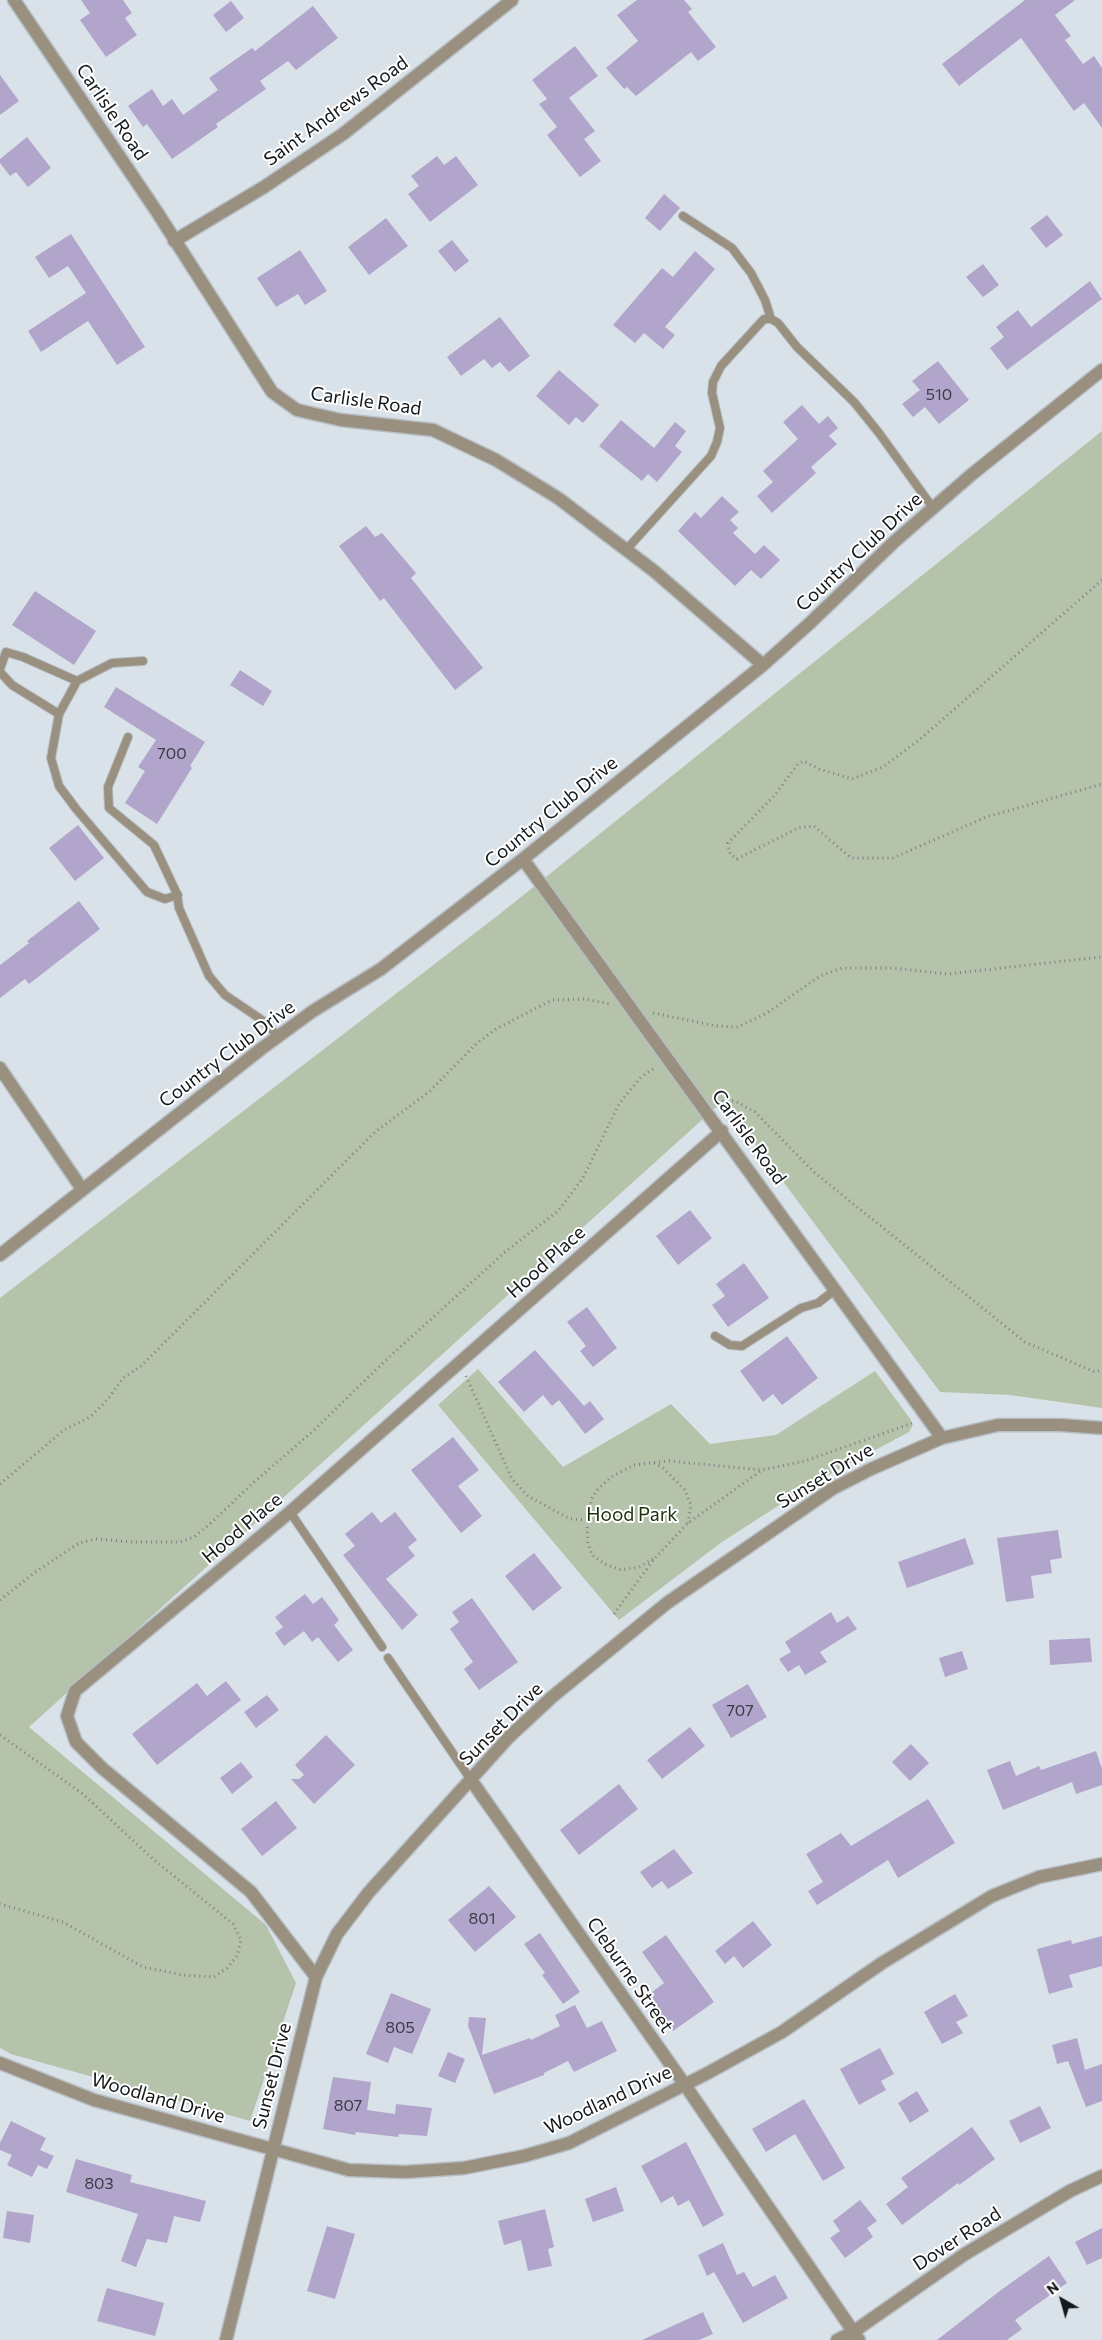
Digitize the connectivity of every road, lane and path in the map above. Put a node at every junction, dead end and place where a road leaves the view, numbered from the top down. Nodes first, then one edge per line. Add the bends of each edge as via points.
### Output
1 (14, 0) edge
2 (512, 0) edge
3 (683, 216) dead end
4 (174, 242) junction
5 (771, 319) junction
6 (1102, 370) edge
7 (933, 508) junction
8 (626, 550) junction
9 (1102, 580) edge
10 (3, 650) edge
11 (143, 661) dead end
12 (763, 665) junction
13 (0, 671) edge
14 (77, 681) junction
15 (59, 714) junction
16 (128, 737) dead end
17 (1102, 784) edge
18 (523, 859) junction
19 (178, 896) junction
20 (1102, 956) edge
21 (633, 1009) junction
22 (278, 1036) junction
23 (669, 1058) junction
24 (0, 1068) edge
25 (706, 1110) junction
26 (722, 1131) junction
27 (82, 1189) junction
28 (0, 1255) edge
29 (836, 1289) junction
30 (715, 1336) dead end
31 (460, 1364) junction
32 (1102, 1369) edge
33 (927, 1417) junction
34 (1102, 1428) edge
35 (942, 1438) junction
36 (653, 1462) junction
37 (762, 1470) junction
38 (0, 1484) edge
39 (290, 1512) junction
40 (588, 1520) junction
41 (688, 1523) junction
42 (654, 1559) junction
43 (0, 1600) edge
44 (614, 1614) dead end
45 (382, 1647) dead end
46 (388, 1658) dead end
47 (0, 1735) edge
48 (471, 1780) junction
49 (1102, 1864) edge
50 (0, 1904) edge
51 (316, 1977) junction
52 (0, 2063) edge
53 (685, 2085) junction
54 (273, 2149) junction
55 (1102, 2176) edge
56 (856, 2336) edge
57 (226, 2340) edge
58 (837, 2340) edge

1 - 4 street, Carlisle Road
2 - 4 street, Saint Andrews Road via 343,134
3 - 5 lane via 732,248 751,273
4 - 8 street, Carlisle Road via 272,392 297,410 341,420 433,430 511,469 558,498
5 - 7 lane via 854,402
5 - 8 lane via 764,319 757,325 721,366 713,382 712,393 720,428 711,456
6 - 7 street, Country Club Drive
7 - 12 street, Country Club Drive
8 - 12 street, Carlisle Road
9 - 17 path via 920,740 883,767 852,779 804,761 728,843 730,854 737,859 798,828 814,826 851,858 893,858 986,817
10 - 13 lane
10 - 14 lane
11 - 14 lane via 112,663
12 - 18 street, Country Club Drive
13 - 15 lane via 12,685
14 - 15 lane
15 - 19 lane via 51,758 59,786 147,892 165,899
16 - 19 lane via 108,787 108,808 154,845
18 - 21 street, Carlisle Road
18 - 22 street, Country Club Drive via 381,969
19 - 22 lane via 179,908 209,976 225,995 262,1020
20 - 21 path via 947,974 894,968 842,968 820,976 767,1013 738,1027 716,1026
21 - 23 street, Carlisle Road
21 - 38 path via 586,999 552,1000 496,1029 476,1044 430,1091 375,1132 140,1367 123,1378 90,1417 64,1430
22 - 27 street, Country Club Drive
23 - 25 street, Carlisle Road
23 - 43 path via 641,1077 619,1104 583,1178 558,1210 505,1252 194,1537 180,1542 96,1539 79,1543
24 - 27 street
25 - 26 street, Carlisle Road
25 - 32 path via 723,1101 735,1101 756,1112 816,1173 1025,1342 1095,1372
26 - 29 street, Carlisle Road
26 - 31 street, Hood Place
27 - 28 street, Country Club Drive
29 - 30 lane via 818,1303 801,1308 742,1346 730,1345
29 - 33 street, Carlisle Road
31 - 39 street, Hood Place
31 - 40 path via 512,1479 528,1496 570,1519
33 - 35 street, Carlisle Road
33 - 37 path via 821,1456
34 - 35 street, Sunset Drive via 998,1425
35 - 48 street, Sunset Drive via 888,1460 832,1489 667,1604 552,1697 509,1737
36 - 37 path
36 - 40 path via 634,1465 611,1477 591,1500
36 - 41 path via 685,1490 691,1505
37 - 41 path
39 - 45 lane
39 - 51 street, Hood Place via 75,1692 67,1716 76,1742 102,1768 251,1892
40 - 42 path via 588,1543 592,1555 605,1564 621,1570 639,1567
41 - 42 path
42 - 44 path
46 - 48 lane
47 - 50 path via 83,1794 153,1859 233,1924 241,1940 237,1956 214,1977 183,1975 143,1967 63,1922
48 - 51 street, Sunset Drive via 369,1892 338,1934
48 - 53 street, Cleburne Street
49 - 53 street, Woodland Drive via 1039,1877 992,1896 895,1955 782,2032
51 - 54 street, Sunset Drive
52 - 54 street, Woodland Drive via 94,2100
53 - 54 street, Woodland Drive via 569,2143 464,2168 405,2172 349,2170
53 - 56 street, Cleburne Street
54 - 57 street, Sunset Drive
55 - 56 street, Dover Road via 1070,2191 966,2254
56 - 58 street, Dover Road

